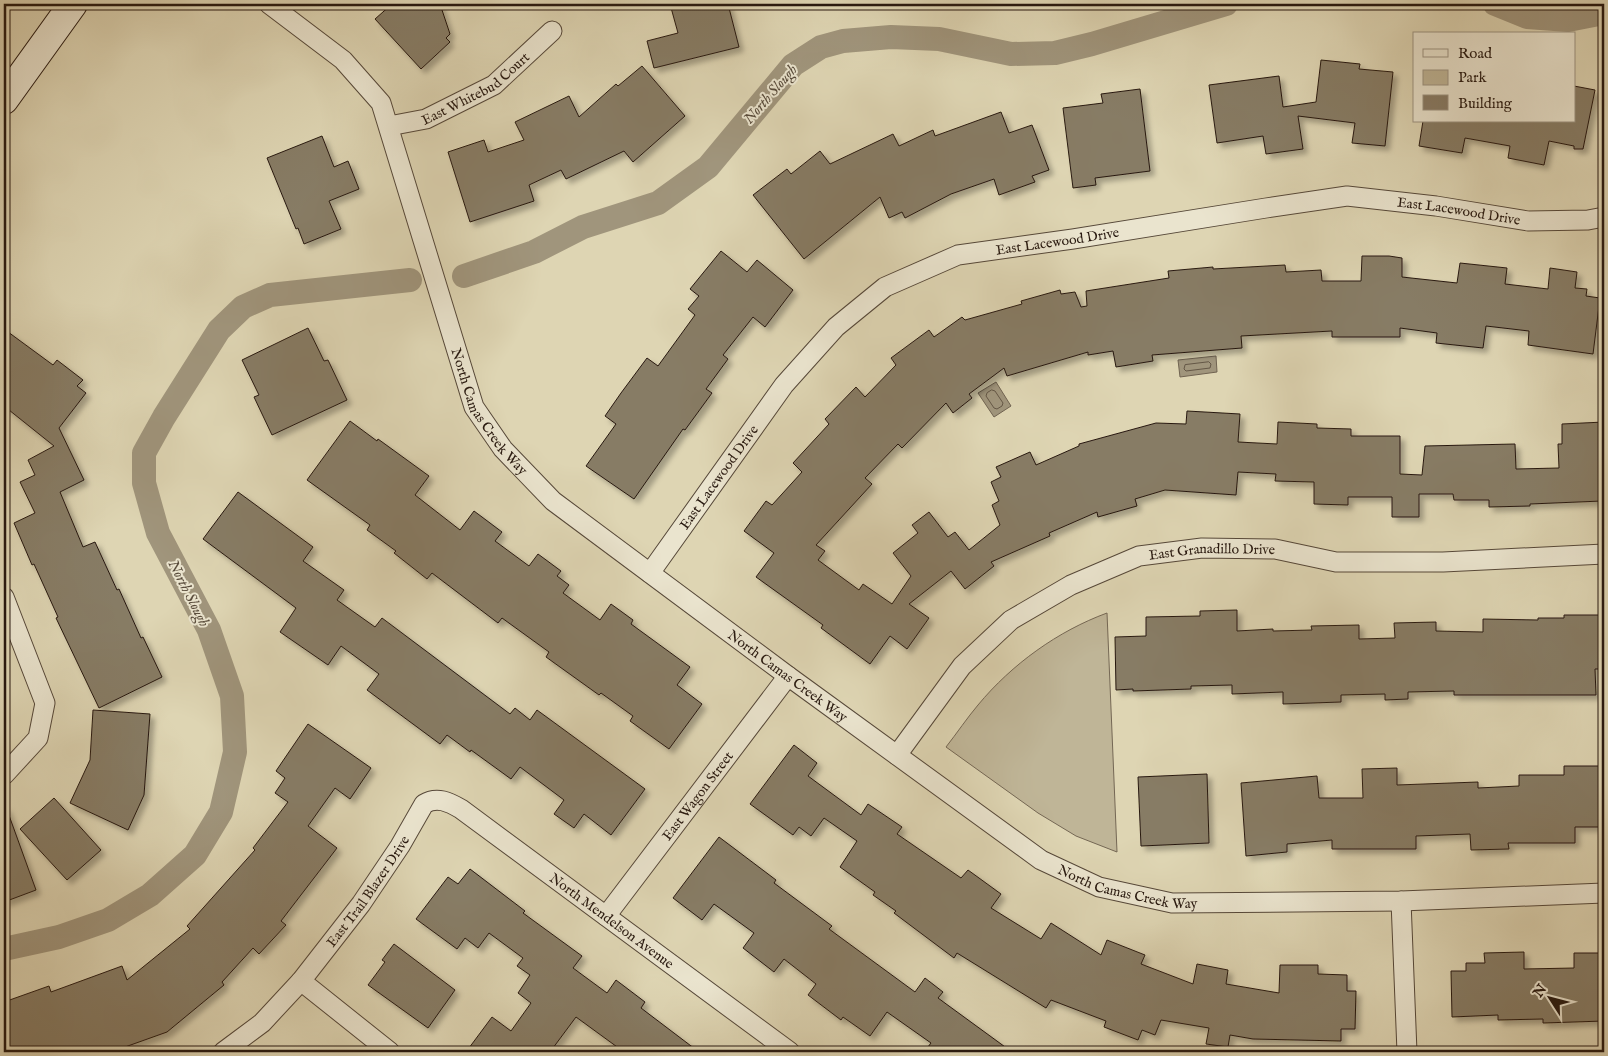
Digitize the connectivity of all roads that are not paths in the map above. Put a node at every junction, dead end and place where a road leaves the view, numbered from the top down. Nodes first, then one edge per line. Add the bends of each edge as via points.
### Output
1 (73, 4) edge
2 (270, 4) edge
3 (552, 30) dead end
4 (4, 100) edge
5 (389, 126) junction
6 (1604, 216) edge
7 (1604, 554) edge
8 (650, 573) junction
9 (4, 597) edge
10 (788, 676) junction
11 (897, 755) junction
12 (4, 775) edge
13 (429, 801) joint
14 (1604, 893) edge
15 (1401, 901) junction
16 (606, 916) junction
17 (301, 981) junction
18 (223, 1052) edge
19 (390, 1052) edge
20 (790, 1052) edge
21 (1407, 1052) edge

1 - 4 main road
2 - 5 street, North Camas Creek Way via 343,60 381,103
3 - 5 street, East Whitebud Court via 494,85 426,119
5 - 8 street, North Camas Creek Way via 474,407 503,449 553,501
6 - 8 street, East Lacewood Drive via 1588,220 1528,221 1347,196 958,255 885,287 836,327 784,385
7 - 11 street, East Granadillo Drive via 1443,562 1336,562 1275,549 1202,548 1139,556 1071,585 1011,620 962,666
8 - 10 street, North Camas Creek Way
9 - 12 street via 45,702 38,738
10 - 11 street, North Camas Creek Way
10 - 16 street, East Wagon Street
11 - 15 street, North Camas Creek Way via 1041,860 1099,887 1172,903
13 - 16 street, North Mendelson Avenue via 448,802 461,809
13 - 17 street, East Trail Blazer Drive via 424,804 361,904
14 - 15 street, North Camas Creek Way
15 - 21 street
16 - 20 street, North Mendelson Avenue
17 - 18 street, East Trail Blazer Drive via 262,1023
17 - 19 street

